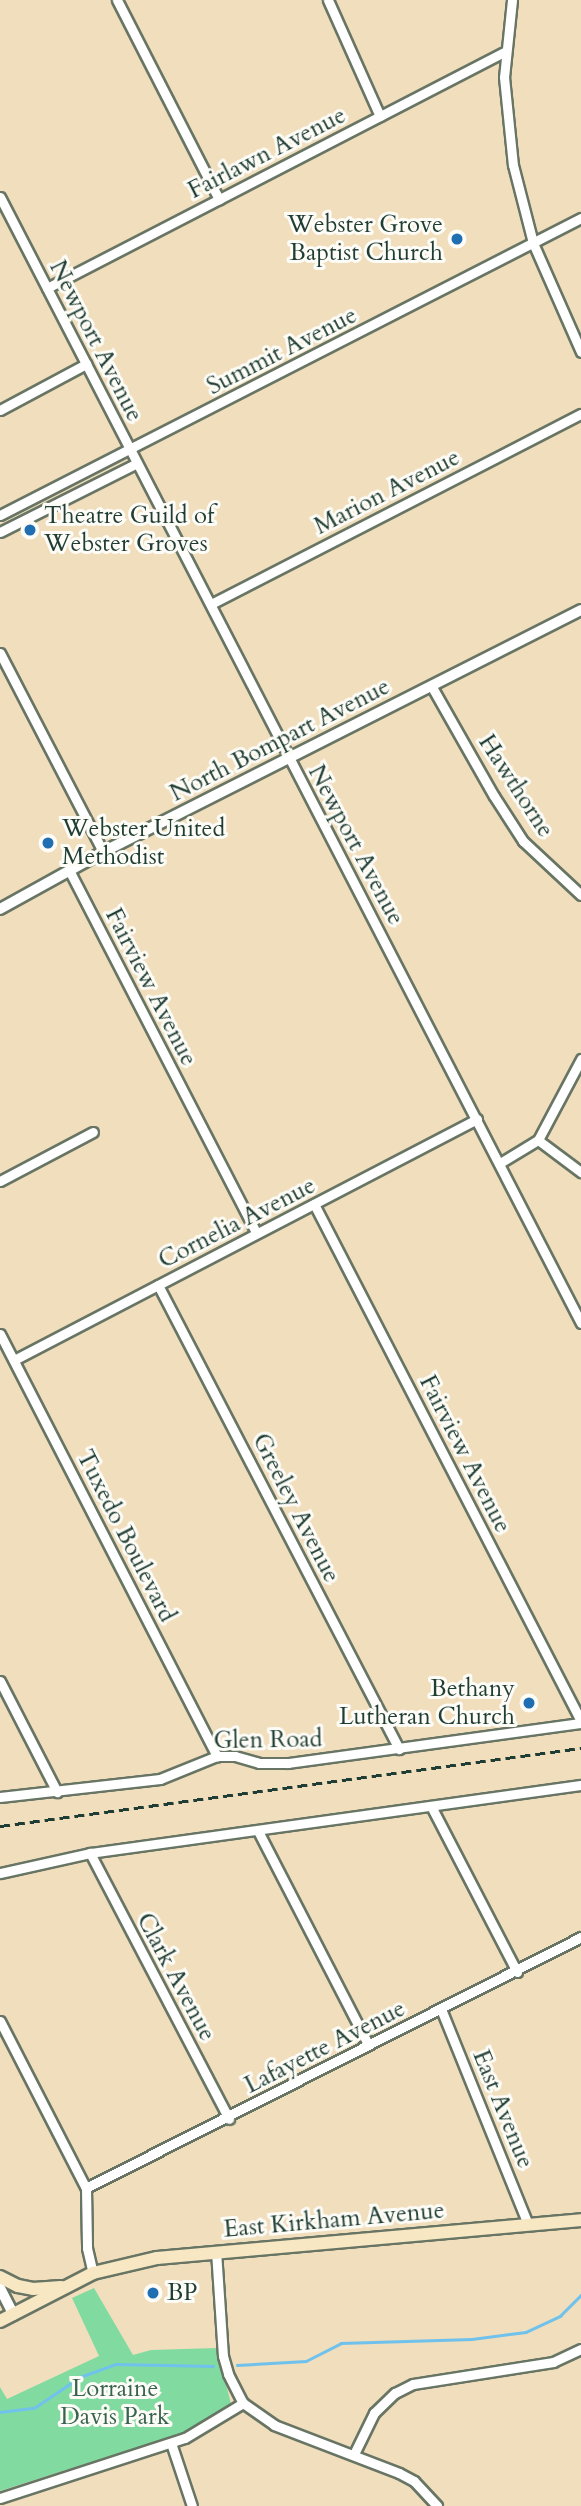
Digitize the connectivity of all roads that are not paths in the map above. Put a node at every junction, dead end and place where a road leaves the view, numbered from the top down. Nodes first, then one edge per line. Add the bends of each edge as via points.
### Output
1 (117, 0) edge
2 (328, 0) edge
3 (512, 0) edge
4 (504, 51) junction
5 (380, 116) junction
6 (0, 197) edge
7 (219, 200) junction
8 (581, 218) edge
9 (533, 243) junction
10 (47, 288) junction
11 (581, 352) edge
12 (86, 364) junction
13 (0, 410) edge
14 (581, 414) edge
15 (131, 451) junction
16 (137, 463) junction
17 (0, 514) edge
18 (0, 532) edge
19 (211, 604) junction
20 (581, 610) edge
21 (0, 653) edge
22 (432, 687) junction
23 (289, 759) junction
24 (103, 852) junction
25 (69, 870) junction
26 (581, 895) edge
27 (0, 909) edge
28 (581, 1059) edge
29 (477, 1119) junction
30 (93, 1132) dead end
31 (538, 1140) junction
32 (500, 1163) junction
33 (581, 1172) edge
34 (0, 1181) edge
35 (314, 1204) junction
36 (256, 1233) junction
37 (158, 1285) junction
38 (581, 1323) edge
39 (0, 1334) edge
40 (14, 1360) junction
41 (0, 1681) edge
42 (581, 1722) edge
43 (399, 1749) junction
44 (217, 1756) junction
45 (581, 1785) edge
46 (57, 1792) junction
47 (0, 1797) edge
48 (431, 1806) junction
49 (258, 1831) junction
50 (90, 1853) junction
51 (0, 1873) edge
52 (581, 1937) edge
53 (517, 1972) junction
54 (441, 2008) junction
55 (0, 2021) edge
56 (368, 2044) junction
57 (229, 2119) junction
58 (86, 2189) junction
59 (581, 2220) edge
60 (528, 2224) junction
61 (216, 2251) junction
62 (93, 2273) junction
63 (0, 2277) edge
64 (65, 2287) junction
65 (0, 2288) edge
66 (14, 2315) junction
67 (0, 2322) edge
68 (581, 2349) edge
69 (243, 2403) junction
70 (172, 2443) junction
71 (354, 2454) junction
72 (0, 2498) edge
73 (192, 2506) edge
74 (438, 2506) edge

1 - 7 street
2 - 5 street
3 - 4 street
4 - 5 street, Fairlawn Avenue
4 - 9 street via 508,137
5 - 7 street, Fairlawn Avenue
6 - 10 street, Newport Avenue
7 - 10 street, Fairlawn Avenue
8 - 9 street, Summit Avenue
9 - 11 street
9 - 15 street, Summit Avenue
10 - 12 street, Newport Avenue
12 - 13 street
12 - 15 street, Newport Avenue
14 - 19 street, Marion Avenue
15 - 16 street, Newport Avenue
15 - 17 street, Summit Avenue
16 - 18 street
16 - 19 street, Newport Avenue
19 - 23 street, Newport Avenue
20 - 22 street, North Bompart Avenue
21 - 24 street
22 - 23 street, North Bompart Avenue
22 - 26 street, Hawthorne via 523,841
23 - 24 street, North Bompart Avenue
23 - 29 street, Newport Avenue
24 - 25 street, North Bompart Avenue
25 - 27 street, North Bompart Avenue
25 - 36 street, Fairview Avenue
28 - 31 street
29 - 32 street, Newport Avenue
29 - 35 street, Cornelia Avenue
30 - 34 street
31 - 32 street
31 - 33 street
32 - 38 street, Newport Avenue
35 - 36 street, Cornelia Avenue
35 - 42 street, Fairview Avenue
36 - 37 street, Cornelia Avenue
37 - 40 street, Cornelia Avenue
37 - 43 street, Greeley Avenue
39 - 40 street, Tuxedo Boulevard
40 - 44 street, Tuxedo Boulevard
41 - 46 street
42 - 43 street, Glen Road
43 - 44 street, Glen Road via 288,1763
44 - 46 street, Glen Road via 160,1779
45 - 48 street
46 - 47 street, Glen Road
48 - 49 street
48 - 53 street
49 - 50 street
49 - 56 street
50 - 51 street
50 - 57 street, Clark Avenue
52 - 53 street, Lafayette Avenue
53 - 54 street, Lafayette Avenue
54 - 56 street, Lafayette Avenue
54 - 60 street, East Avenue
55 - 58 street
56 - 57 street, Lafayette Avenue
57 - 58 street, Lafayette Avenue
58 - 62 street
59 - 60 main road, East Kirkham Avenue
60 - 61 main road, East Kirkham Avenue
61 - 62 main road, East Kirkham Avenue
61 - 69 street via 223,2356
62 - 64 main road, East Kirkham Avenue
63 - 64 main road via 33,2289
64 - 66 main road, East Kirkham Avenue
65 - 66 street
66 - 67 main road, East Kirkham Avenue
68 - 71 street via 553,2362 413,2384 395,2393 374,2413
69 - 70 street via 201,2431
69 - 71 street via 274,2425
70 - 72 street
70 - 73 street
71 - 74 street via 414,2481

